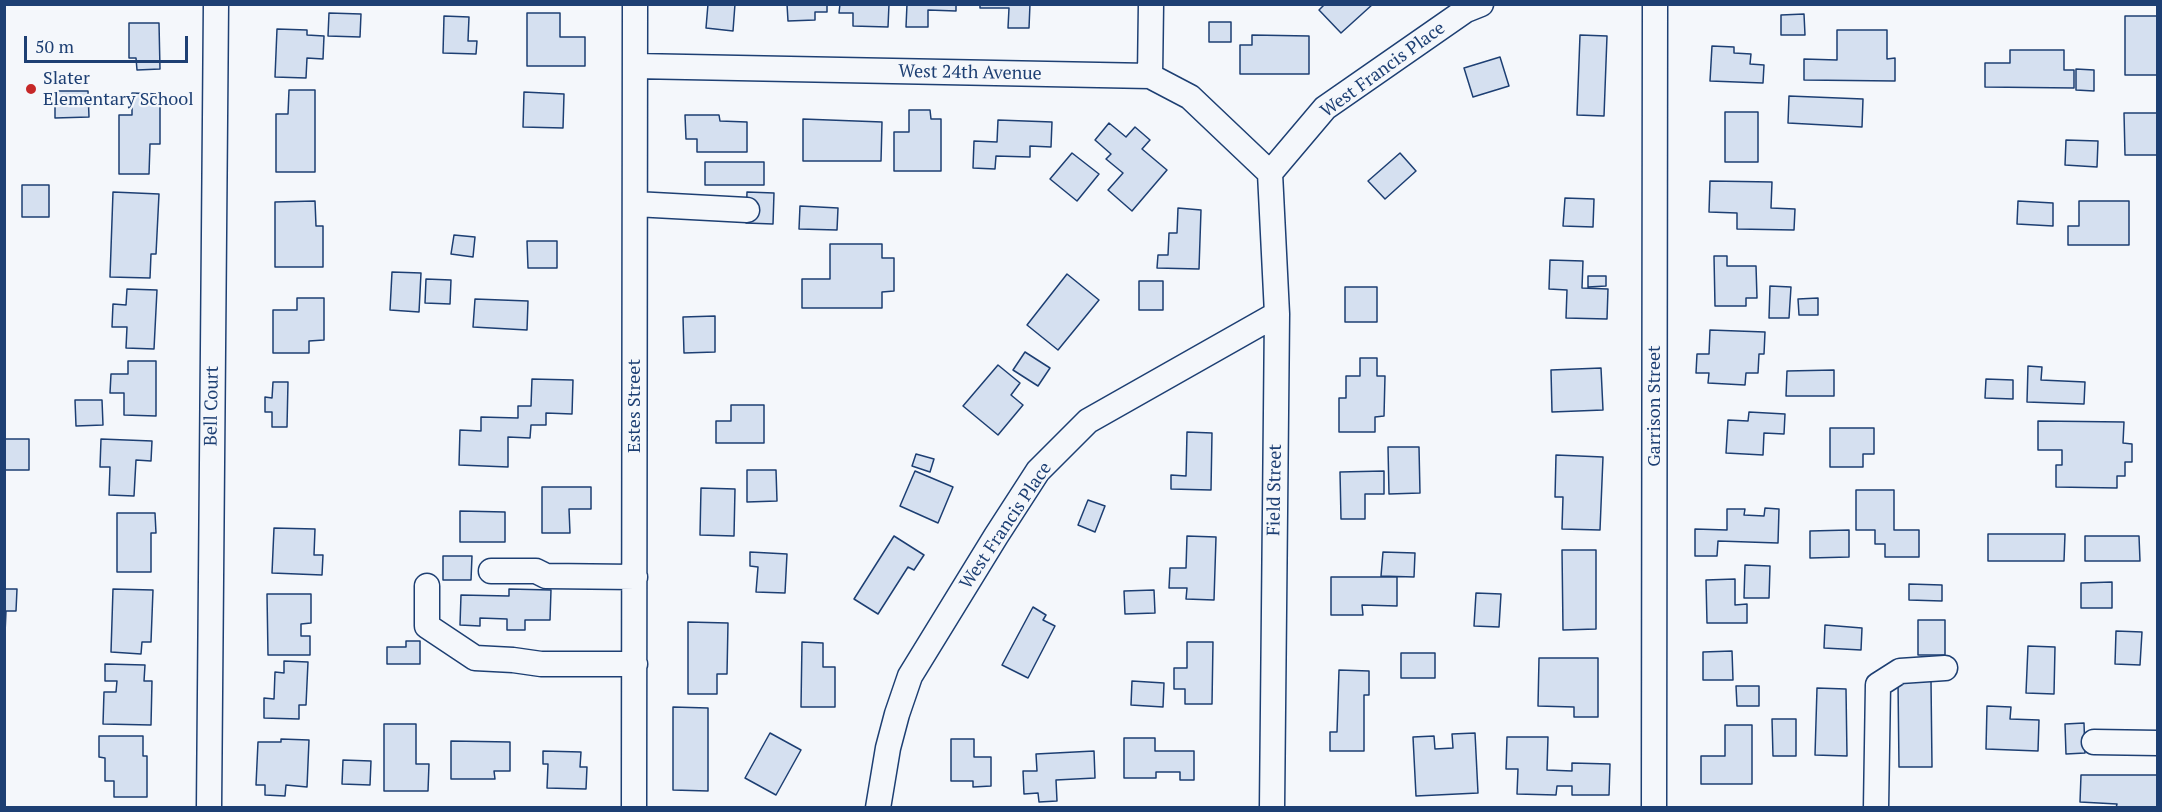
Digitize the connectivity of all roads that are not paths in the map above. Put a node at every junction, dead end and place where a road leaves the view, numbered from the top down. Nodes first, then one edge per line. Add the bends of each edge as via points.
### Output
1 (216, 4) edge
2 (635, 4) edge
3 (1151, 4) edge
4 (1481, 4) edge
5 (1655, 4) edge
6 (635, 66) junction
7 (1150, 76) junction
8 (1270, 173) junction
9 (635, 204) junction
10 (747, 210) dead end
11 (1276, 314) junction
12 (491, 571) dead end
13 (635, 577) junction
14 (428, 586) dead end
15 (635, 664) junction
16 (1945, 668) dead end
17 (2094, 742) dead end
18 (2157, 743) edge
19 (209, 807) edge
20 (634, 807) edge
21 (878, 807) edge
22 (1272, 807) edge
23 (1654, 807) edge
24 (1876, 807) edge

1 - 19 street, Bell Court
2 - 6 street, Estes Street
3 - 7 street
4 - 8 street, West Francis Place via 1466,10 1325,108
5 - 23 street, Garrison Street
6 - 7 street, West 24th Avenue
6 - 9 street, Estes Street
7 - 8 street, West 24th Avenue via 1190,97
8 - 11 street, Field Street
9 - 10 street
9 - 13 street, Estes Street
11 - 21 street, West Francis Place via 1088,421 1038,471 910,676 888,748
11 - 22 street, Field Street
12 - 13 street
13 - 15 street, Estes Street
14 - 15 street via 427,626 475,657 541,664
15 - 20 street, Estes Street
16 - 24 street via 1900,671 1878,685
17 - 18 street

